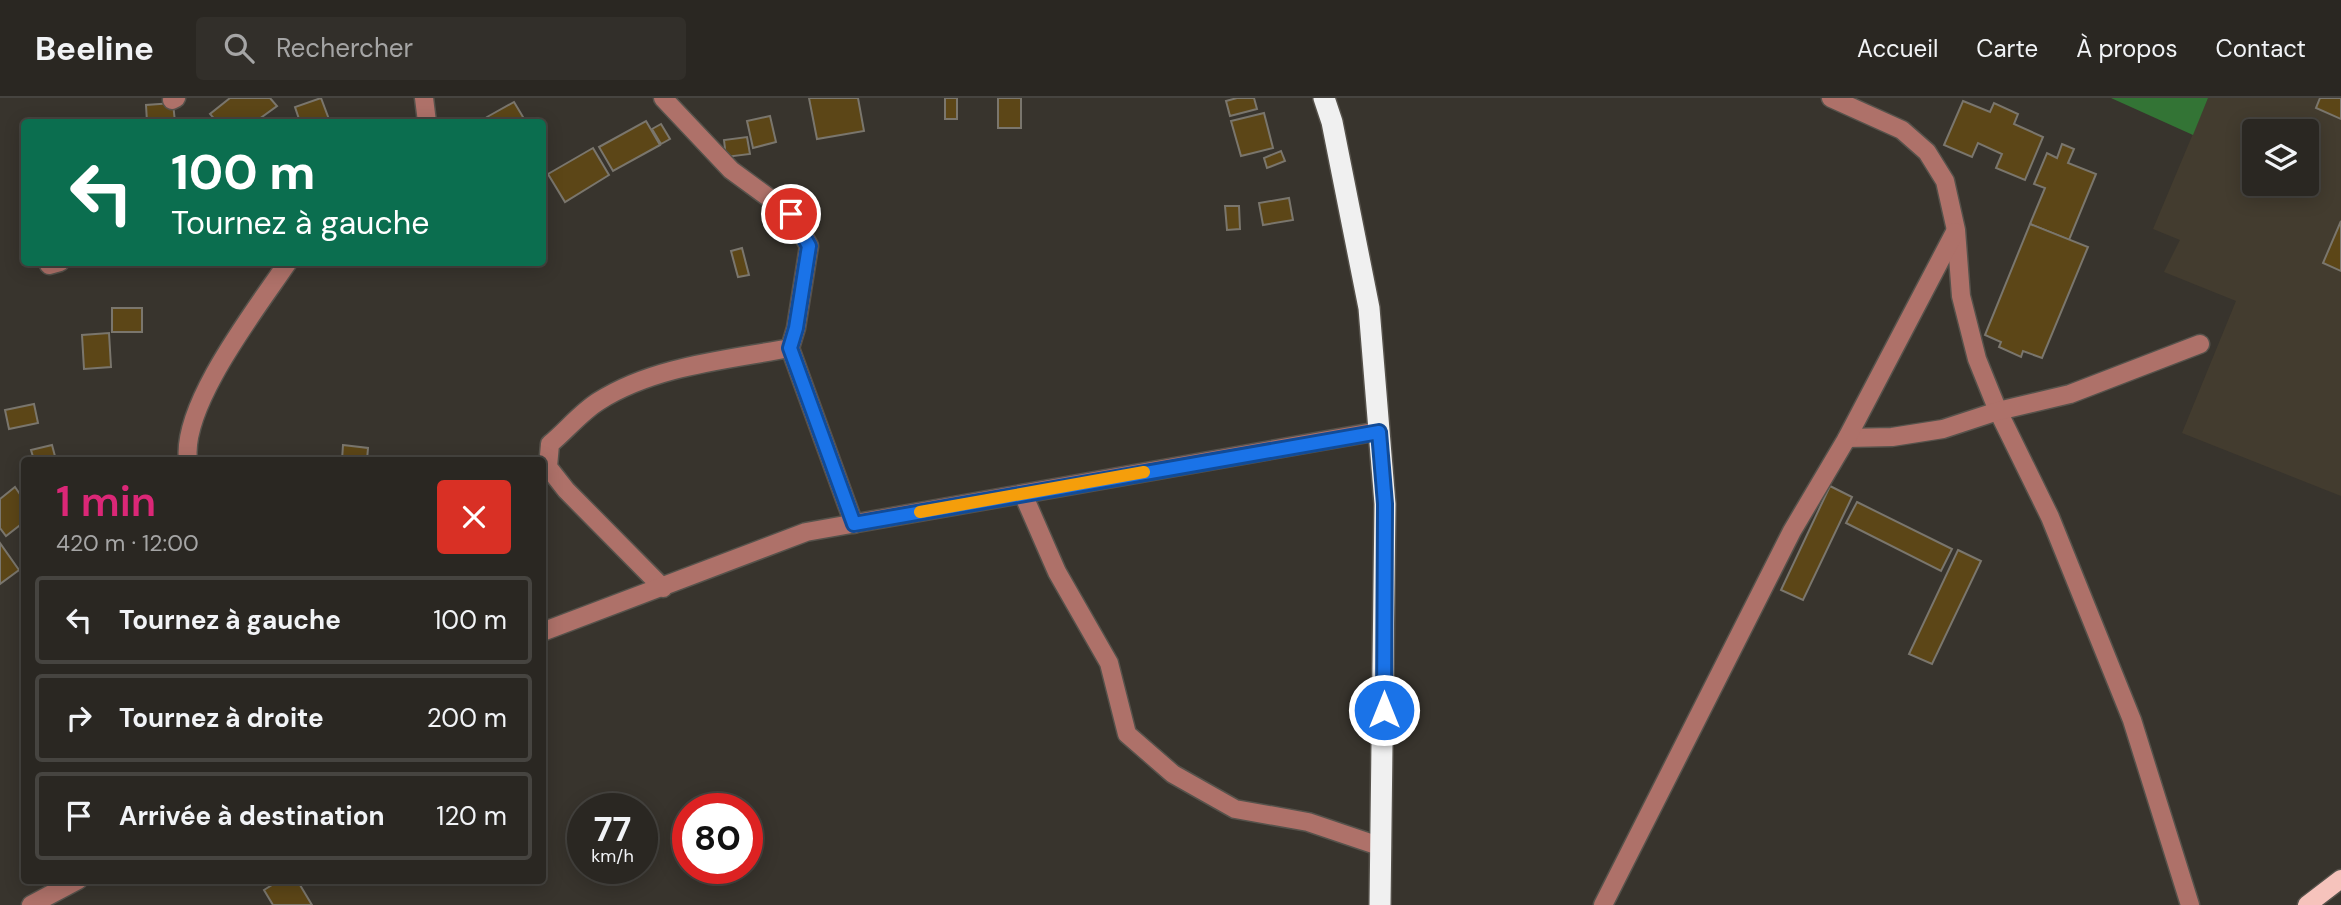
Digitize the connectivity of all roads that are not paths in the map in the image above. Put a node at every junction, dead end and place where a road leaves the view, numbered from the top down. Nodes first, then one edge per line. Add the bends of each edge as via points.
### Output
1 (424, 98) edge
2 (663, 98) edge
3 (1324, 98) edge
4 (1831, 98) edge
5 (427, 119) edge
6 (1956, 230) junction
7 (285, 266) edge
8 (2200, 344) dead end
9 (790, 348) junction
10 (1998, 411) junction
11 (1379, 432) junction
12 (1847, 438) junction
13 (188, 457) edge
14 (1023, 494) junction
15 (854, 524) junction
16 (663, 587) junction
17 (546, 631) edge
18 (1382, 848) junction
19 (2341, 878) edge
20 (70, 884) edge
21 (31, 905) edge
22 (1380, 905) edge
23 (1603, 905) edge
24 (2190, 905) edge
25 (2306, 905) edge

1 - 5 street
2 - 9 street via 732,170 791,214 809,246
3 - 11 highway via 1369,308
4 - 6 street via 1902,130 1927,152 1945,181
6 - 10 street via 1961,296 1977,359
6 - 12 street
7 - 13 street via 206,388
8 - 10 street via 2070,394
9 - 15 street
9 - 16 street via 635,383 597,402 550,444 548,467 566,490
10 - 12 street via 1943,429
10 - 24 street via 2050,517 2132,720
11 - 14 street
11 - 18 highway via 1385,504
12 - 23 street via 1792,531
14 - 15 street
14 - 18 street via 1056,572 1109,663 1127,734 1173,774 1235,809 1308,822
15 - 16 street via 806,532
16 - 17 street
18 - 22 highway
19 - 25 main road
20 - 21 street

